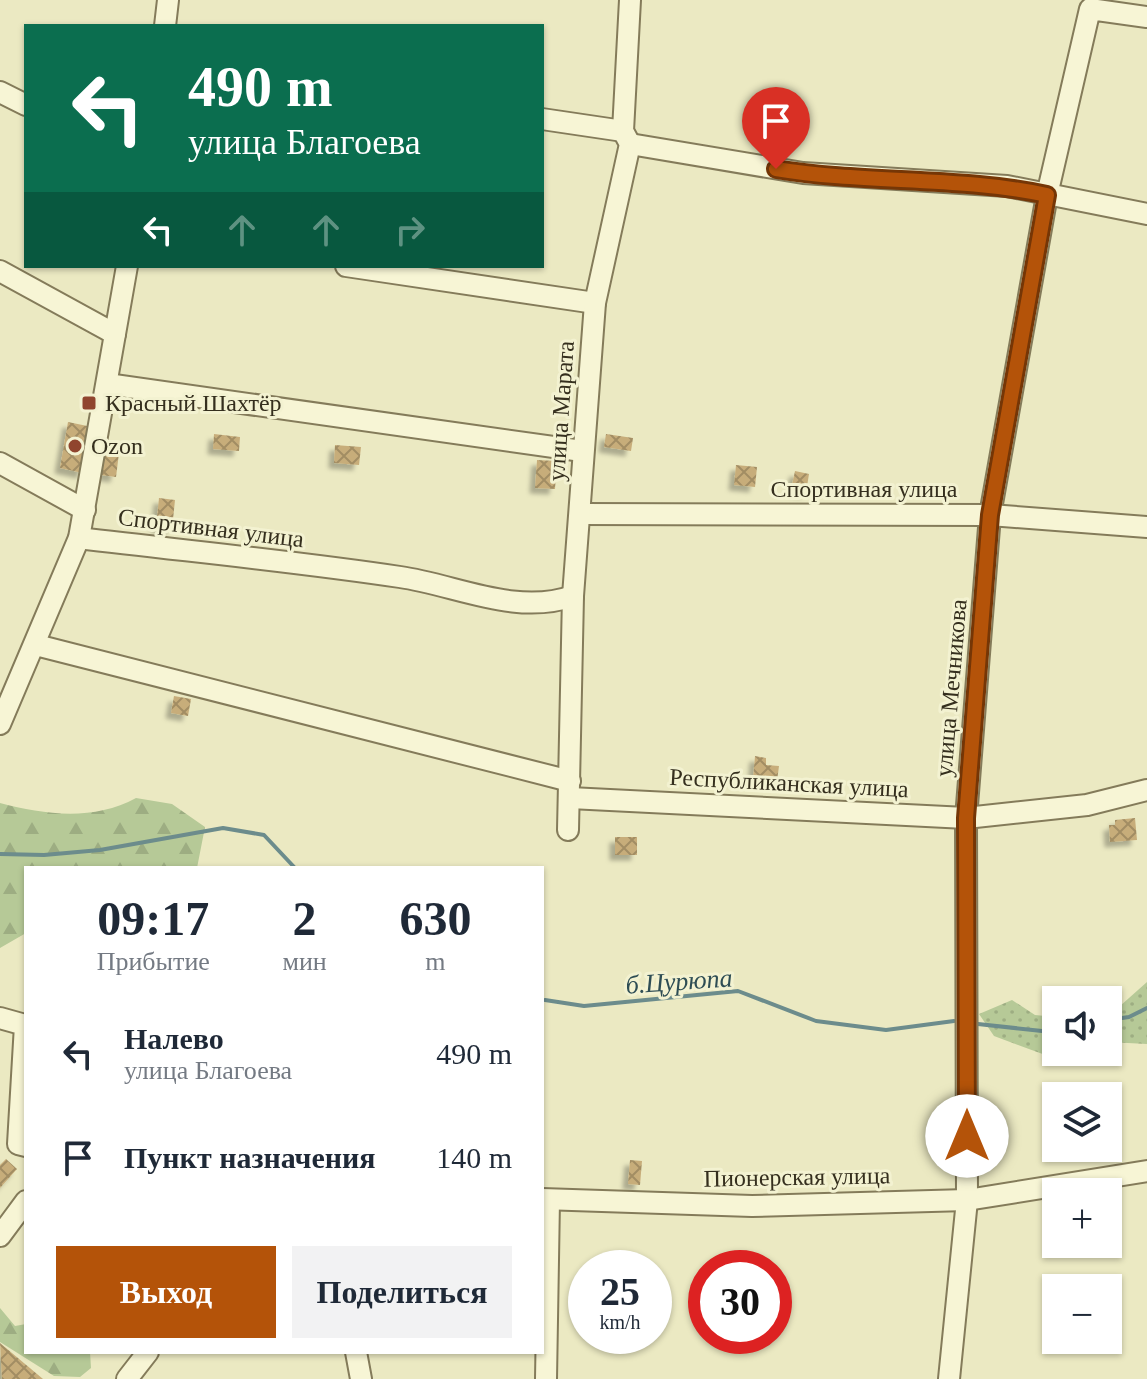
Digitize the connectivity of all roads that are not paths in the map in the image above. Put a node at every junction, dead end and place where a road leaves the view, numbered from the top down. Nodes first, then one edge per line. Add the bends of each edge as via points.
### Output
1 (630, 0) edge
2 (1147, 17) edge
3 (0, 92) edge
4 (24, 104) edge
5 (544, 119) edge
6 (626, 138) junction
7 (1047, 195) junction
8 (1147, 214) edge
9 (127, 268) edge
10 (359, 268) edge
11 (0, 271) edge
12 (595, 303) junction
13 (115, 334) junction
14 (107, 384) junction
15 (582, 451) junction
16 (0, 463) edge
17 (85, 510) junction
18 (581, 514) junction
19 (990, 515) junction
20 (1147, 527) edge
21 (79, 538) junction
22 (573, 596) junction
23 (36, 645) junction
24 (0, 724) edge
25 (570, 789) junction
26 (1147, 790) edge
27 (966, 818) junction
28 (568, 830) dead end
29 (0, 1018) edge
30 (24, 1025) edge
31 (24, 1037) edge
32 (15, 1141) edge
33 (1147, 1171) edge
34 (546, 1200) edge
35 (967, 1200) junction
36 (24, 1204) edge
37 (0, 1236) edge
38 (146, 1354) edge
39 (356, 1354) edge
40 (127, 1379) edge
41 (361, 1379) edge
42 (546, 1379) edge
43 (949, 1379) edge

1 - 6 street, улица Марата
2 - 7 street, улица Мечникова via 1090,9
3 - 4 street
5 - 6 street
6 - 7 street via 803,173 1007,186
6 - 12 street, улица Марата
7 - 8 street
7 - 19 street, улица Мечникова
9 - 13 street
10 - 12 street
11 - 13 street
12 - 15 street, улица Марата
13 - 14 street
14 - 15 street
14 - 17 street
15 - 18 street, улица Марата
16 - 17 street
17 - 21 street
18 - 19 street, Спортивная улица
18 - 22 street, улица Марата
19 - 20 street, Спортивная улица
19 - 27 street, улица Мечникова
21 - 22 street, Спортивная улица via 402,577 539,604
21 - 23 street
22 - 25 street, улица Марата
23 - 24 street
23 - 25 street, Республиканская улица
25 - 27 street, Республиканская улица
25 - 28 street, улица Марата
26 - 27 street, Республиканская улица via 1087,805
27 - 35 street, улица Мечникова
29 - 30 street
31 - 32 street
33 - 35 street, Пионерская улица
34 - 35 street, Пионерская улица via 752,1206
34 - 42 street
35 - 43 street, улица Мечникова
36 - 37 street
38 - 40 street
39 - 41 street

